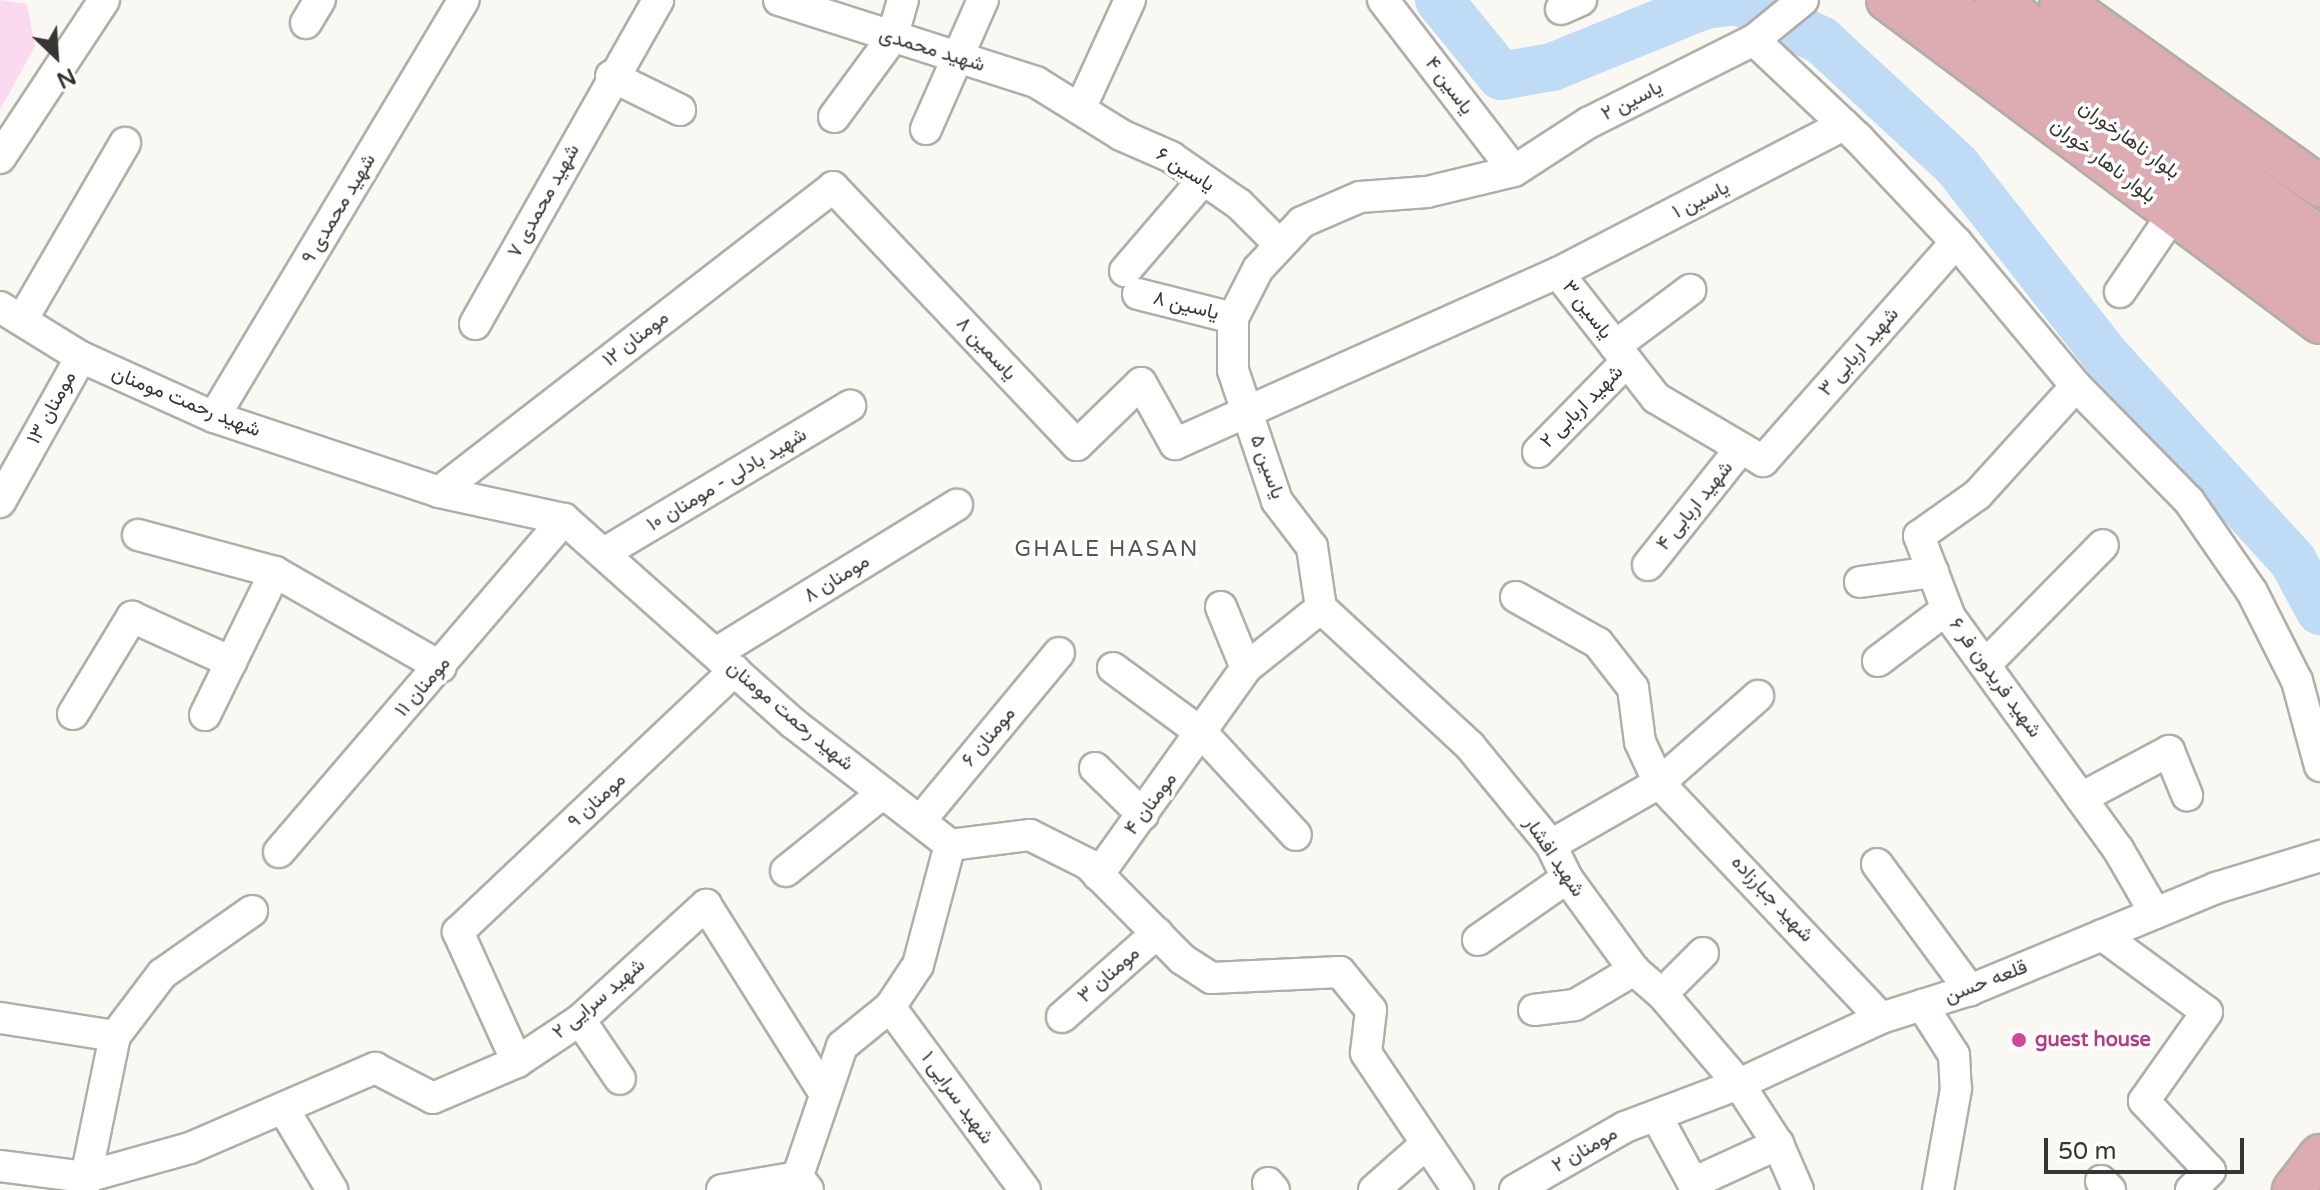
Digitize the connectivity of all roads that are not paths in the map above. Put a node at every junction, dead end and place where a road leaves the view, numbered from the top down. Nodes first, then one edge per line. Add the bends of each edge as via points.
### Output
1 (104, 0) edge
2 (464, 0) edge
3 (658, 0) edge
4 (779, 0) edge
5 (903, 0) edge
6 (983, 0) edge
7 (1130, 0) edge
8 (1383, 0) edge
9 (1803, 0) edge
10 (1887, 0) edge
11 (1939, 0) edge
12 (1996, 0) edge
13 (2070, 3) edge
14 (1762, 34) junction
15 (892, 38) junction
16 (961, 58) junction
17 (611, 76) junction
18 (1080, 109) junction
19 (680, 110) dead end
20 (834, 117) dead end
21 (1844, 125) junction
22 (926, 129) dead end
23 (125, 143) dead end
24 (0, 158) edge
25 (1514, 171) junction
26 (1203, 180) junction
27 (2320, 186) edge
28 (833, 187) joint
29 (2173, 214) junction
30 (2320, 237) edge
31 (1956, 242) junction
32 (1280, 245) junction
33 (1558, 273) junction
34 (2320, 280) edge
35 (1690, 290) dead end
36 (2120, 292) dead end
37 (11, 314) edge
38 (1233, 318) junction
39 (2320, 323) edge
40 (475, 324) dead end
41 (1621, 354) junction
42 (81, 357) junction
43 (2076, 386) junction
44 (850, 406) dead end
45 (1247, 411) junction
46 (214, 417) junction
47 (1175, 444) joint
48 (1538, 452) dead end
49 (1752, 455) junction
50 (439, 492) junction
51 (0, 502) edge
52 (957, 505) dead end
53 (564, 519) junction
54 (138, 535) dead end
55 (2103, 545) dead end
56 (604, 553) junction
57 (1648, 565) dead end
58 (275, 572) junction
59 (1933, 572) junction
60 (1860, 582) dead end
61 (1516, 597) dead end
62 (1221, 607) dead end
63 (1321, 608) junction
64 (1947, 609) junction
65 (1059, 653) dead end
66 (1878, 661) dead end
67 (231, 662) junction
68 (726, 662) junction
69 (1985, 665) junction
70 (441, 667) junction
71 (1113, 668) dead end
72 (1246, 668) junction
73 (1758, 696) dead end
74 (73, 714) dead end
75 (205, 715) dead end
76 (1203, 734) junction
77 (2320, 766) edge
78 (1095, 768) dead end
79 (1659, 783) junction
80 (883, 793) junction
81 (2187, 795) dead end
82 (2081, 798) junction
83 (1143, 815) junction
84 (920, 821) junction
85 (1296, 835) dead end
86 (950, 845) junction
87 (1551, 845) junction
88 (279, 852) dead end
89 (2320, 854) edge
90 (1877, 864) dead end
91 (786, 871) dead end
92 (1098, 875) junction
93 (1567, 878) junction
94 (252, 911) dead end
95 (2155, 913) junction
96 (1157, 933) junction
97 (2102, 935) junction
98 (1478, 940) dead end
99 (1703, 953) dead end
100 (1634, 970) junction
101 (1970, 990) junction
102 (1662, 994) junction
103 (1922, 1005) junction
104 (890, 1007) junction
105 (1534, 1010) dead end
106 (1062, 1017) dead end
107 (0, 1018) edge
108 (1881, 1018) junction
109 (580, 1020) junction
110 (115, 1036) junction
111 (517, 1062) junction
112 (620, 1079) dead end
113 (1739, 1084) junction
114 (825, 1094) junction
115 (283, 1108) junction
116 (1657, 1117) junction
117 (1778, 1144) junction
118 (1425, 1145) junction
119 (2320, 1155) edge
120 (0, 1166) edge
121 (85, 1184) edge
122 (800, 1186) edge
123 (332, 1190) edge
124 (722, 1190) edge
125 (1025, 1190) edge
126 (1374, 1190) edge
127 (1458, 1190) edge
128 (1515, 1190) edge
129 (1798, 1190) edge
130 (1938, 1190) edge
131 (2191, 1190) edge
132 (2293, 1190) edge

1 - 24 street
2 - 46 street, ۹ شهید محمدی
3 - 17 street, شهید محمدی ۷
4 - 15 street, شهید محمدی
5 - 15 street
6 - 16 street
7 - 18 street
8 - 25 street, یاسین ۴
9 - 14 street, یاسین ۲
10 - 29 main road, بلوار ناهار خوران
11 - 34 main road, بلوار ناهارخوران
12 - 30 main road, بلوار ناهارخوران
13 - 27 main road
14 - 21 street
14 - 25 street, یاسین ۲ via 1588,123
15 - 16 street, شهید محمدی
15 - 20 street
16 - 18 street, شهید محمدی via 1036,82
16 - 22 street
17 - 19 street
17 - 40 street, شهید محمدی ۷
18 - 26 street, یاسین ۶
21 - 31 street
21 - 33 street, یاسین ۱
23 - 37 street
25 - 32 street, یاسین ۲ via 1427,192 1360,197 1302,222
26 - 32 street, یاسین ۶ via 1239,204
26 - 38 street, یاسین ۸ via 1132,282
28 - 47 street, یاسمین ۸ via 1077,445 1141,383
28 - 50 street, مومنان ۱۲
29 - 36 street
29 - 39 main road, بلوار ناهار خوران
31 - 43 street
31 - 49 street, شهید اربابی ۳
32 - 38 street, یاسین ۲ via 1258,269
33 - 41 street, یاسین ۳
33 - 45 street, یاسین ۱
35 - 41 street, شهید اربابی ۲
37 - 42 street, شهید رحمت مومنان
38 - 45 street, یاسین ۵ via 1233,370
41 - 48 street, شهید اربابی ۲
41 - 49 street, یاسین ۳ via 1656,398
42 - 46 street, شهید رحمت مومنان
42 - 51 street, مومنان ۱۳
43 - 59 street, شهید فریدون فر ۶ via 1977,495 1919,536
43 - 77 street via 2189,501 2252,592 2297,681
44 - 56 street, شهید بادلی - مومنان ۱۰
45 - 47 street, یاسین ۱
45 - 63 street, یاسین ۵ via 1277,501 1312,547
46 - 50 street, شهید رحمت مومنان
49 - 57 street, شهید اربابی ۴
50 - 53 street, شهید رحمت مومنان
52 - 68 street, مومنان ۸
53 - 56 street, شهید رحمت مومنان
53 - 70 street, مومنان ۱۱
54 - 58 street
55 - 69 street
56 - 68 street, شهید رحمت مومنان
58 - 67 street
58 - 70 street
59 - 60 street
59 - 64 street, شهید فریدون فر ۶
61 - 79 street, شهید جبارزاده via 1598,643 1633,688 1640,742
62 - 72 street
63 - 72 street, ۴ مومنان
63 - 87 street, شهید افشار via 1470,746
64 - 66 street
64 - 69 street, شهید فریدون فر ۶
65 - 84 street, مومنان ۶
67 - 74 street via 132,617
67 - 75 street
68 - 80 street, شهید رحمت مومنان
68 - 111 street, مومنان ۹ via 458,932
69 - 82 street, شهید فریدون فر ۶
70 - 88 street, مومنان ۱۱
71 - 76 street
72 - 76 street, ۴ مومنان
73 - 79 street
76 - 83 street, ۴ مومنان
76 - 85 street
78 - 83 street
79 - 87 street
79 - 108 street, شهید جبارزاده
80 - 84 street, شهید رحمت مومنان
80 - 91 street
81 - 82 street via 2169,751
82 - 95 street, شهید فریدون فر ۶
83 - 92 street, ۴ مومنان
84 - 86 street, شهید رحمت مومنان
86 - 92 street via 1030,835 1088,864
86 - 104 street via 918,965
87 - 93 street, شهید افشار
89 - 95 street, قلعه حسن
90 - 101 street
92 - 96 street
93 - 98 street
93 - 100 street, شهید افشار
94 - 110 street via 162,974
95 - 97 street, قلعه حسن
96 - 106 street, مومنان ۳
96 - 118 street via 1211,978 1340,972 1371,1010 1366,1053
97 - 101 street, قلعه حسن
97 - 131 street via 2207,1012 2144,1101 2210,1171
99 - 102 street
100 - 102 street, شهید افشار
100 - 105 street via 1575,1005
101 - 103 street, قلعه حسن
102 - 113 street, شهید افشار
103 - 108 street, قلعه حسن
103 - 130 street via 1954,1055 1956,1089
104 - 114 street via 842,1046
104 - 125 street, شهید سرایی ۱
107 - 110 street
108 - 113 street, قلعه حسن
109 - 111 street, شهید سرایی ۲
109 - 112 street
109 - 114 street, شهید سرایی ۲ via 706,905
110 - 121 street
111 - 115 street, شهید سرایی ۲ via 433,1098 375,1068
113 - 116 street, قلعه حسن
113 - 117 street, شهید افشار
114 - 122 street
115 - 121 street, شهید سرایی ۲ via 190,1148
115 - 123 street
116 - 117 street via 1693,1183
116 - 128 street, ۲ مومنان via 1625,1127
117 - 129 street, شهید افشار
118 - 126 street
118 - 127 street
119 - 132 main road
120 - 121 street
122 - 124 street

